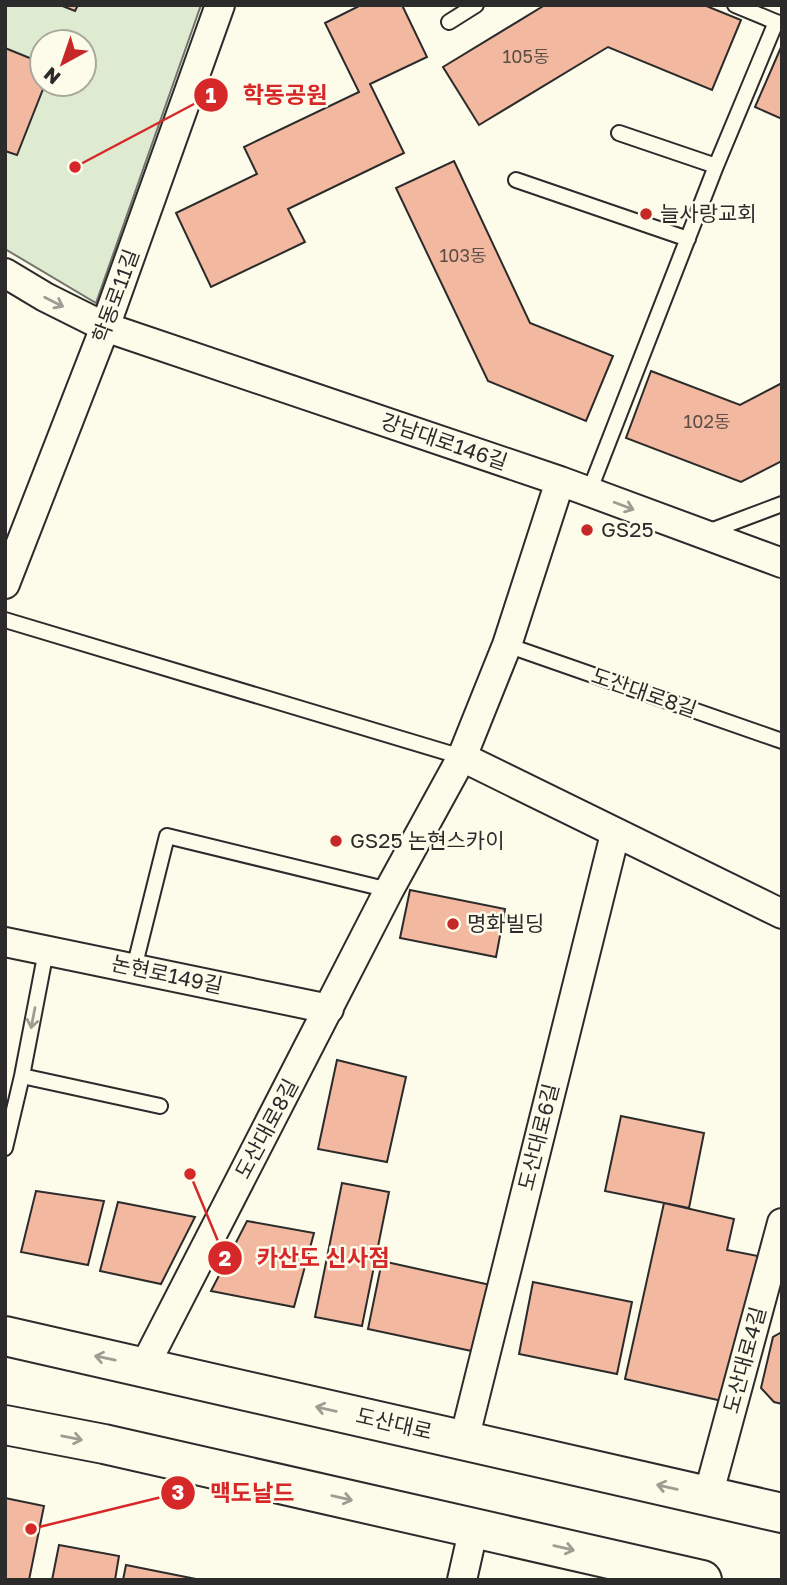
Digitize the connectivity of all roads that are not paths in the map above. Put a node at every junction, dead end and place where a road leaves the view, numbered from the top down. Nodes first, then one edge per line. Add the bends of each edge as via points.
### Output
1 (220, 5) edge
2 (476, 5) edge
3 (735, 5) edge
4 (449, 22) dead end
5 (779, 23) edge
6 (619, 133) dead end
7 (716, 166) junction
8 (516, 180) dead end
9 (688, 239) junction
10 (5, 273) edge
11 (105, 327) junction
12 (560, 481) junction
13 (589, 492) junction
14 (782, 503) edge
15 (700, 534) junction
16 (782, 563) edge
17 (5, 584) edge
18 (5, 620) edge
19 (507, 645) junction
20 (782, 741) edge
21 (462, 757) junction
22 (615, 834) junction
23 (389, 890) junction
24 (782, 914) edge
25 (5, 943) edge
26 (46, 951) junction
27 (134, 968) junction
28 (330, 1009) junction
29 (22, 1076) junction
30 (160, 1106) dead end
31 (5, 1148) edge
32 (782, 1223) edge
33 (5, 1336) edge
34 (144, 1367) junction
35 (5, 1426) edge
36 (464, 1440) junction
37 (708, 1496) junction
38 (782, 1513) edge
39 (474, 1527) junction
40 (462, 1580) edge
41 (702, 1580) edge

1 - 11 street, 학동로11길
2 - 4 lane
3 - 5 lane
5 - 7 lane
6 - 7 lane
7 - 9 lane
8 - 9 lane
9 - 13 lane
10 -> 11 street, 강남대로146길
11 - 12 street, 강남대로146길
11 - 17 street, 학동로11길
12 - 13 street, 강남대로146길
12 - 19 street, 도산대로8길
13 -> 15 street, 강남대로146길
14 - 15 lane
15 - 16 street, 강남대로146길
18 - 21 lane
19 - 20 lane, 도산대로8길
19 - 21 street, 도산대로8길
21 - 22 street
21 - 23 street, 도산대로8길
22 - 24 street
22 - 36 street, 도산대로6길
23 - 27 lane via 167,836
23 - 28 street, 도산대로8길
25 - 26 street, 논현로149길
26 - 27 street, 논현로149길
26 -> 29 lane
27 - 28 street, 논현로149길
28 - 34 street, 도산대로8길
29 - 30 lane
29 - 31 lane
32 - 37 street, 도산대로4길
34 -> 33 main road, 도산대로
36 -> 34 main road, 도산대로
35 -> 39 main road
37 -> 36 main road, 도산대로
37 - 38 main road, 도산대로
39 - 40 street
39 -> 41 main road

